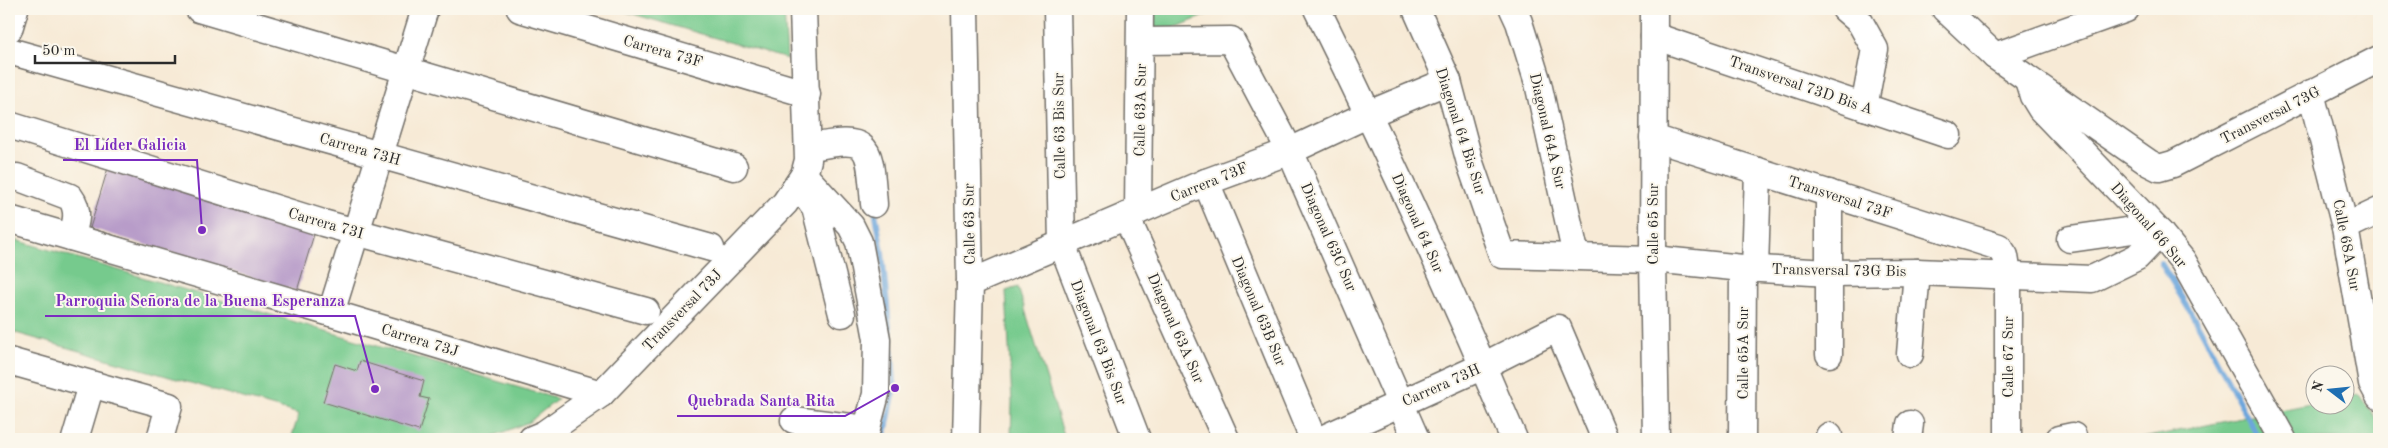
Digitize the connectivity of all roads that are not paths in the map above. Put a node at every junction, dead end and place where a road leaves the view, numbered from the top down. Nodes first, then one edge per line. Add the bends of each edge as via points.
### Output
1 (15, 9) edge
2 (199, 9) edge
3 (425, 9) edge
4 (520, 9) edge
5 (803, 9) edge
6 (965, 9) edge
7 (1057, 9) edge
8 (1140, 9) edge
9 (1317, 9) edge
10 (1416, 9) edge
11 (1513, 9) edge
12 (1654, 9) edge
13 (1845, 9) edge
14 (1946, 9) edge
15 (2126, 9) edge
16 (9, 29) edge
17 (1654, 36) junction
18 (1142, 41) junction
19 (9, 51) edge
20 (1995, 56) junction
21 (2379, 59) edge
22 (406, 70) junction
23 (2027, 77) junction
24 (1448, 81) junction
25 (2312, 93) junction
26 (807, 94) junction
27 (1864, 107) junction
28 (1369, 114) junction
29 (9, 125) edge
30 (1948, 135) dead end
31 (1653, 138) junction
32 (1290, 151) junction
33 (380, 155) junction
34 (734, 167) dead end
35 (805, 167) junction
36 (1758, 171) junction
37 (17, 177) dead end
38 (1206, 182) junction
39 (1829, 194) junction
40 (874, 204) dead end
41 (2379, 211) edge
42 (1132, 214) junction
43 (9, 219) edge
44 (2154, 227) junction
45 (2345, 227) junction
46 (355, 231) junction
47 (71, 237) junction
48 (2070, 239) dead end
49 (1062, 244) junction
50 (710, 248) dead end
51 (1502, 255) joint
52 (1576, 256) junction
53 (1653, 259) junction
54 (1749, 268) junction
55 (1917, 272) junction
56 (1829, 273) junction
57 (2008, 275) junction
58 (970, 283) junction
59 (646, 311) dead end
60 (331, 313) junction
61 (842, 314) dead end
62 (1829, 354) dead end
63 (1910, 354) dead end
64 (9, 361) edge
65 (1483, 366) junction
66 (91, 385) junction
67 (601, 394) junction
68 (2379, 396) edge
69 (1401, 402) junction
70 (794, 420) dead end
71 (865, 434) edge
72 (541, 438) edge
73 (76, 439) edge
74 (160, 439) edge
75 (966, 439) edge
76 (1137, 439) edge
77 (1226, 439) edge
78 (1313, 439) edge
79 (1322, 439) edge
80 (1416, 439) edge
81 (1514, 439) edge
82 (1605, 439) edge
83 (1656, 439) edge
84 (1742, 439) edge
85 (2008, 439) edge
86 (2283, 439) edge

1 - 16 street
2 - 22 street
3 - 22 street
4 - 26 street, Carrera 73F
5 - 26 street
6 - 58 street, Calle 63 Sur
7 - 49 street, Calle 63 Bis Sur
8 - 18 street, Calle 63A Sur
9 - 28 street, Diagonal 64 Sur
10 - 24 street, Diagonal 64 Bis Sur
11 - 52 street, Diagonal 64A Sur via 1538,83
12 - 17 street, Calle 65 Sur
13 - 27 street via 1860,22 1875,49
14 - 20 street
15 - 20 street
17 - 27 street, Transversal 73D Bis A
17 - 31 street, Calle 65 Sur
18 - 32 street, Diagonal 63C Sur via 1231,40
18 - 42 street, Calle 63A Sur
19 - 33 street, Carrera 73H
20 - 23 street
21 - 25 street, Transversal 73G
22 - 33 street
22 - 34 street
23 - 25 street, Transversal 73G via 2159,168 2173,164
23 - 44 street, Diagonal 66 Sur via 2041,109
24 - 28 street, Carrera 73F
24 - 51 street, Diagonal 64 Bis Sur via 1470,163
25 - 45 street, Calle 68A Sur
26 - 35 street
27 - 30 street, Transversal 73D Bis A
28 - 32 street, Carrera 73F
28 - 65 street, Diagonal 64 Sur
29 - 46 street, Carrera 73I
31 - 36 street, Transversal 73F
31 - 53 street, Calle 65 Sur
32 - 38 street, Carrera 73F
32 - 69 street, Diagonal 63C Sur
33 - 46 street
33 - 50 street, Carrera 73H
35 - 40 street via 844,142 858,144 866,149 871,160
35 - 61 street
35 - 67 street, Transversal 73J via 785,203
35 - 71 street via 851,226 859,242 877,339 876,394
36 - 39 street, Transversal 73F
36 - 54 street, Calle 65A Sur
37 - 47 street via 70,197 75,204 77,221
38 - 42 street, Carrera 73F
38 - 78 street, Diagonal 63B Sur
39 - 56 street
39 - 57 street, Transversal 73F via 1999,247 2005,256
41 - 45 street
42 - 49 street, Carrera 73F
42 - 77 street, Diagonal 63A Sur
43 - 47 street, Carrera 73J
44 - 48 street
44 - 57 street, Transversal 73G Bis via 2138,257 2092,280
44 - 86 street, Diagonal 66 Sur via 2183,261
45 - 68 street, Calle 68A Sur via 2372,383
46 - 59 street, Carrera 73I
46 - 60 street
47 - 60 street, Carrera 73J
49 - 58 street, Carrera 73F
49 - 76 street, Diagonal 63 Bis Sur
51 - 52 street, Transversal 73G Bis
52 - 53 street, Transversal 73G Bis
53 - 54 street, Transversal 73G Bis
53 - 83 street, Calle 65 Sur
54 - 56 street, Transversal 73G Bis
54 - 84 street, Calle 65A Sur
55 - 56 street, Transversal 73G Bis
55 - 57 street, Transversal 73G Bis
55 - 63 street
56 - 62 street
57 - 85 street, Calle 67 Sur
58 - 75 street, Calle 63 Sur
60 - 67 street, Carrera 73J
64 - 66 street
65 - 69 street, Carrera 73H
65 - 81 street, Diagonal 64 Sur
65 - 82 street, Carrera 73H via 1558,328
66 - 73 street
66 - 74 street via 169,406
67 - 72 street, Transversal 73J
69 - 79 street, Carrera 73H
69 - 80 street, Diagonal 63C Sur
70 - 71 street

